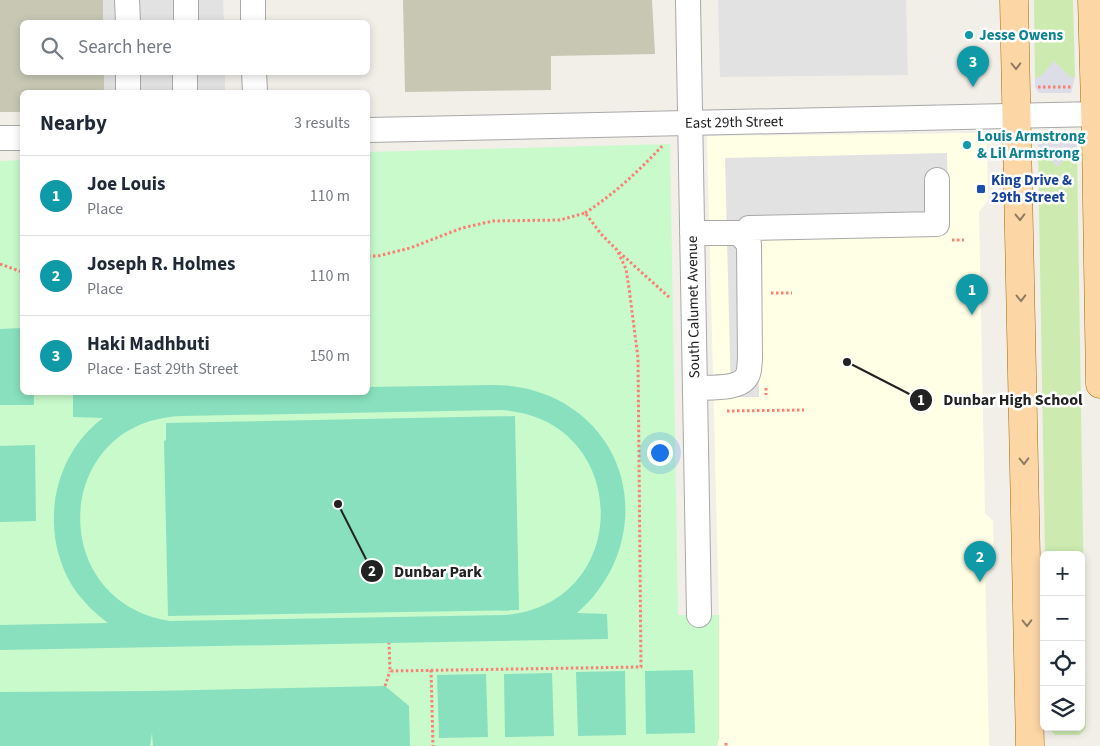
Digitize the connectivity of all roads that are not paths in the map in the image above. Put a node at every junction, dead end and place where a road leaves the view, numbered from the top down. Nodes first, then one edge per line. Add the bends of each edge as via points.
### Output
1 (128, 0) edge
2 (186, 0) edge
3 (253, 0) edge
4 (688, 0) edge
5 (1014, 0) edge
6 (1092, 0) edge
7 (128, 20) edge
8 (186, 20) edge
9 (253, 20) edge
10 (128, 75) edge
11 (185, 75) edge
12 (254, 75) edge
13 (128, 90) edge
14 (185, 90) edge
15 (255, 90) edge
16 (1098, 114) edge
17 (1017, 115) junction
18 (690, 123) junction
19 (370, 130) edge
20 (0, 138) edge
21 (20, 138) edge
22 (937, 180) dead end
23 (749, 228) dead end
24 (692, 233) junction
25 (1100, 384) edge
26 (695, 388) junction
27 (699, 614) dead end
28 (1030, 746) edge

1 - 7 street
2 - 8 street
3 - 9 street
4 - 18 street, South Calumet Avenue
5 -> 17 main road
6 - 16 main road
10 - 13 street
11 - 14 street
12 - 15 street
16 - 17 street, East 29th Street
16 - 25 main road
17 - 18 street, East 29th Street
17 -> 28 main road
18 - 19 street, East 29th Street
18 - 24 street, South Calumet Avenue
20 - 21 street
22 - 23 street via 938,224
24 - 26 street, South Calumet Avenue
24 - 26 street via 739,233 749,244 748,375 742,382 727,387
26 - 27 street, South Calumet Avenue

